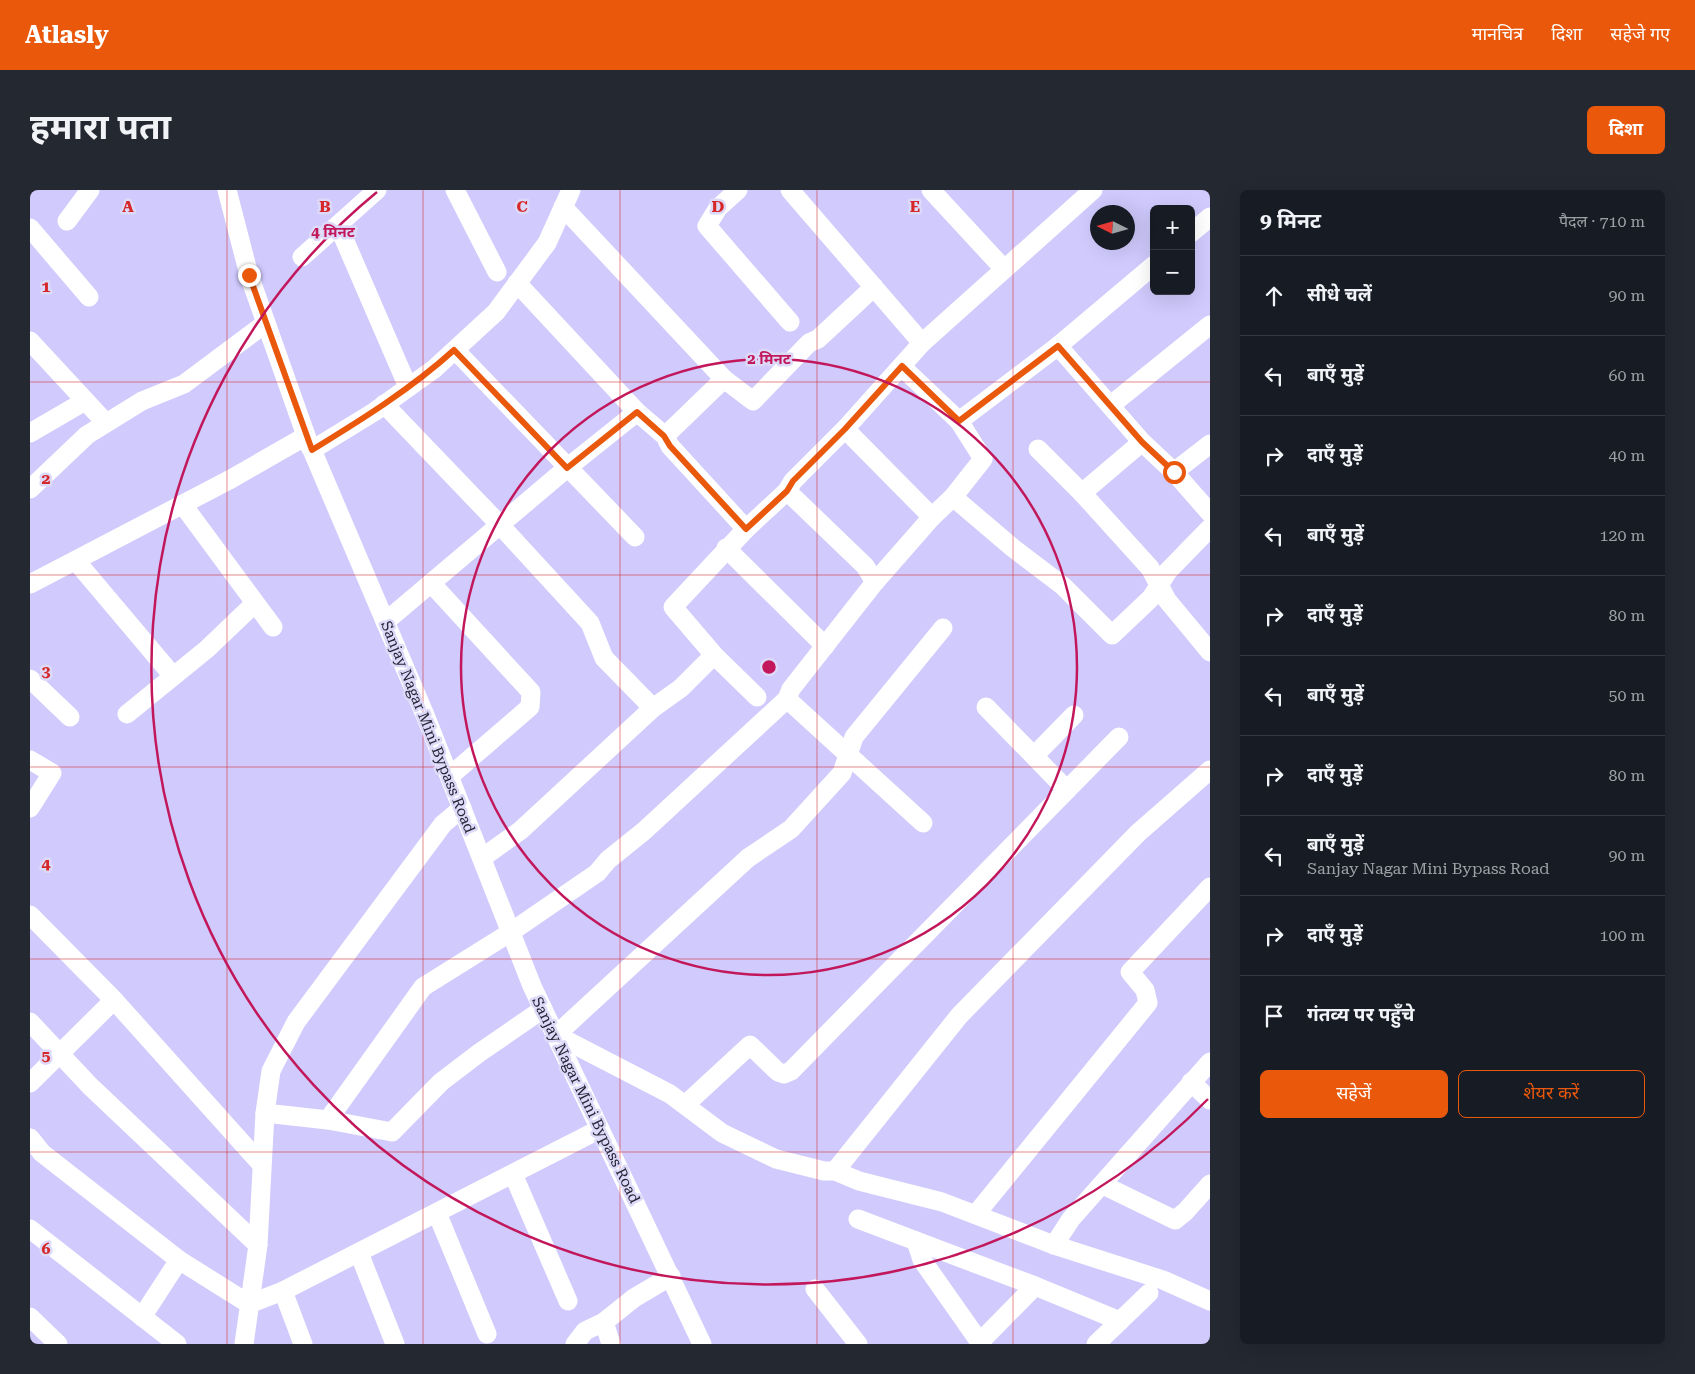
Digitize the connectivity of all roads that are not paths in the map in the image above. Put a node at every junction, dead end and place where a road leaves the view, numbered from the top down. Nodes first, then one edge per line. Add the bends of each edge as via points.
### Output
1 (90, 190) edge
2 (227, 190) edge
3 (376, 190) edge
4 (455, 190) edge
5 (738, 190) edge
6 (790, 190) edge
7 (931, 190) edge
8 (1093, 190) edge
9 (567, 198) edge
10 (1210, 217) edge
11 (67, 221) dead end
12 (338, 225) junction
13 (30, 228) edge
14 (1195, 230) edge
15 (302, 257) dead end
16 (1150, 268) edge
17 (1004, 269) junction
18 (497, 272) dead end
19 (517, 283) junction
20 (874, 287) junction
21 (89, 296) dead end
22 (790, 322) dead end
23 (266, 323) junction
24 (1210, 325) edge
25 (30, 341) edge
26 (922, 343) junction
27 (1058, 346) junction
28 (454, 350) junction
29 (902, 366) junction
30 (724, 379) junction
31 (408, 387) junction
32 (85, 401) junction
33 (384, 404) junction
34 (1111, 405) junction
35 (637, 412) junction
36 (959, 421) junction
37 (106, 423) junction
38 (845, 429) junction
39 (30, 433) edge
40 (664, 436) junction
41 (1142, 442) junction
42 (309, 443) junction
43 (1210, 444) edge
44 (1038, 449) dead end
45 (567, 468) junction
46 (1174, 472) junction
47 (30, 489) edge
48 (787, 491) junction
49 (1082, 493) junction
50 (954, 497) junction
51 (183, 505) junction
52 (1210, 513) edge
53 (932, 516) junction
54 (500, 525) junction
55 (1210, 528) edge
56 (746, 529) junction
57 (634, 537) dead end
58 (726, 548) junction
59 (76, 562) junction
60 (875, 582) junction
61 (432, 583) junction
62 (30, 584) edge
63 (1158, 585) junction
64 (255, 603) junction
65 (386, 622) junction
66 (273, 627) dead end
67 (943, 628) dead end
68 (825, 646) junction
69 (1210, 652) edge
70 (714, 655) junction
71 (173, 676) junction
72 (30, 679) edge
73 (757, 697) dead end
74 (787, 699) junction
75 (986, 707) dead end
76 (653, 708) junction
77 (127, 714) dead end
78 (1074, 715) dead end
79 (70, 718) dead end
80 (1119, 737) dead end
81 (849, 754) junction
82 (1034, 756) junction
83 (30, 760) edge
84 (1210, 770) edge
85 (450, 776) junction
86 (1067, 790) junction
87 (30, 808) edge
88 (462, 808) junction
89 (923, 822) dead end
90 (482, 858) junction
91 (1210, 888) edge
92 (30, 915) edge
93 (511, 932) junction
94 (114, 1000) junction
95 (543, 1009) junction
96 (30, 1022) edge
97 (556, 1035) junction
98 (60, 1053) junction
99 (1210, 1062) edge
100 (1192, 1082) junction
101 (30, 1084) edge
102 (1210, 1100) edge
103 (685, 1105) junction
104 (265, 1112) junction
105 (328, 1120) junction
106 (600, 1129) junction
107 (30, 1138) edge
108 (261, 1164) junction
109 (835, 1170) junction
110 (513, 1174) junction
111 (1210, 1184) edge
112 (1102, 1185) junction
113 (437, 1213) junction
114 (976, 1214) junction
115 (858, 1219) dead end
116 (30, 1229) edge
117 (916, 1241) junction
118 (258, 1245) junction
119 (1054, 1245) junction
120 (359, 1253) junction
121 (179, 1260) junction
122 (671, 1276) junction
123 (1035, 1286) junction
124 (816, 1289) dead end
125 (284, 1291) junction
126 (1149, 1293) dead end
127 (568, 1301) dead end
128 (1210, 1301) edge
129 (249, 1304) junction
130 (30, 1317) edge
131 (142, 1317) junction
132 (604, 1322) junction
133 (1120, 1322) junction
134 (487, 1334) dead end
135 (981, 1343) edge
136 (58, 1344) edge
137 (177, 1344) edge
138 (244, 1344) edge
139 (303, 1344) edge
140 (395, 1344) edge
141 (575, 1344) edge
142 (611, 1344) edge
143 (702, 1344) edge
144 (858, 1344) edge
145 (1096, 1344) edge

1 - 11 street
2 - 23 street, Sanjay Nagar Mini Bypass Road via 249,275
3 - 12 street
4 - 18 street
5 - 22 street via 718,208 707,226
6 - 20 street
7 - 17 street
8 - 17 street
9 - 19 street via 547,243
9 - 30 street
10 - 14 street
12 - 15 street
12 - 31 street
13 - 21 street
16 - 27 street
17 - 26 street
19 - 28 street via 496,312
19 - 35 street
20 - 26 street
20 - 30 street via 818,339 809,343 753,401
23 - 37 street via 184,384 142,401
23 - 42 street, Sanjay Nagar Mini Bypass Road
24 - 34 street
25 - 32 street
26 - 29 street
27 - 34 street
27 - 36 street
28 - 31 street
28 - 45 street
29 - 36 street
29 - 38 street
30 - 40 street
31 - 33 street
32 - 37 street
32 - 39 street
33 - 42 street
33 - 54 street
34 - 41 street
35 - 40 street
35 - 45 street
36 - 50 street via 983,459
37 - 47 street via 87,435
38 - 48 street
38 - 53 street
40 - 56 street
41 - 46 street
41 - 49 street
42 - 51 street
42 - 65 street, Sanjay Nagar Mini Bypass Road
43 - 46 street
44 - 49 street
45 - 54 street
45 - 57 street
46 - 52 street
48 - 56 street
48 - 60 street via 865,566
49 - 63 street via 1150,568
50 - 53 street
50 - 63 street via 1063,586 1112,635 1151,598
51 - 59 street
51 - 64 street
53 - 60 street
54 - 61 street
54 - 76 street via 590,623 604,658
55 - 63 street
56 - 58 street
58 - 68 street
58 - 70 street via 673,606
59 - 62 street
59 - 71 street
60 - 68 street
61 - 65 street
61 - 85 street via 531,692 530,707
63 - 69 street
64 - 66 street
64 - 71 street
65 - 85 street, Sanjay Nagar Mini Bypass Road
67 - 81 street via 854,737
68 - 74 street via 791,689
70 - 73 street
70 - 76 street via 681,688
71 - 77 street
72 - 79 street
74 - 81 street
74 - 93 street via 597,873
75 - 82 street
76 - 90 street via 521,830
78 - 82 street
80 - 86 street
81 - 89 street
81 - 97 street via 842,773 791,829 748,858
82 - 86 street
83 - 87 street via 52,773
84 - 109 street via 1138,833 959,1016
85 - 88 street, Sanjay Nagar Mini Bypass Road
86 - 103 street via 791,1071 778,1072 750,1045
88 - 90 street, Sanjay Nagar Mini Bypass Road
88 - 104 street via 443,824 296,1022 272,1071
90 - 93 street, Sanjay Nagar Mini Bypass Road
91 - 114 street via 1130,972 1145,990 1148,1003
92 - 94 street
93 - 95 street, Sanjay Nagar Mini Bypass Road
93 - 105 street via 423,987
94 - 98 street
94 - 108 street
95 - 97 street, Sanjay Nagar Mini Bypass Road
95 - 105 street via 440,1082 392,1132
96 - 98 street
97 - 103 street via 670,1094
97 - 106 street, Sanjay Nagar Mini Bypass Road
98 - 101 street
98 - 118 street via 90,1086
99 - 100 street
100 - 102 street
100 - 112 street
103 - 109 street via 722,1133 776,1159
104 - 105 street
104 - 108 street
106 - 110 street
106 - 122 street, Sanjay Nagar Mini Bypass Road
107 - 121 street via 42,1153
108 - 118 street
109 - 114 street via 859,1181
110 - 113 street
110 - 127 street
111 - 112 street via 1175,1220
112 - 119 street via 1071,1219
113 - 120 street
113 - 134 street
114 - 119 street
115 - 117 street
116 - 131 street
117 - 123 street
117 - 135 street via 922,1260
118 - 129 street
119 - 128 street via 1163,1280
120 - 125 street
120 - 140 street
121 - 129 street
121 - 131 street
122 - 132 street via 634,1298
122 - 143 street, Sanjay Nagar Mini Bypass Road
123 - 133 street
123 - 135 street
124 - 144 street
125 - 129 street
125 - 139 street
126 - 133 street
129 - 138 street
130 - 136 street
131 - 137 street
132 - 141 street via 585,1331
132 - 142 street
133 - 145 street

